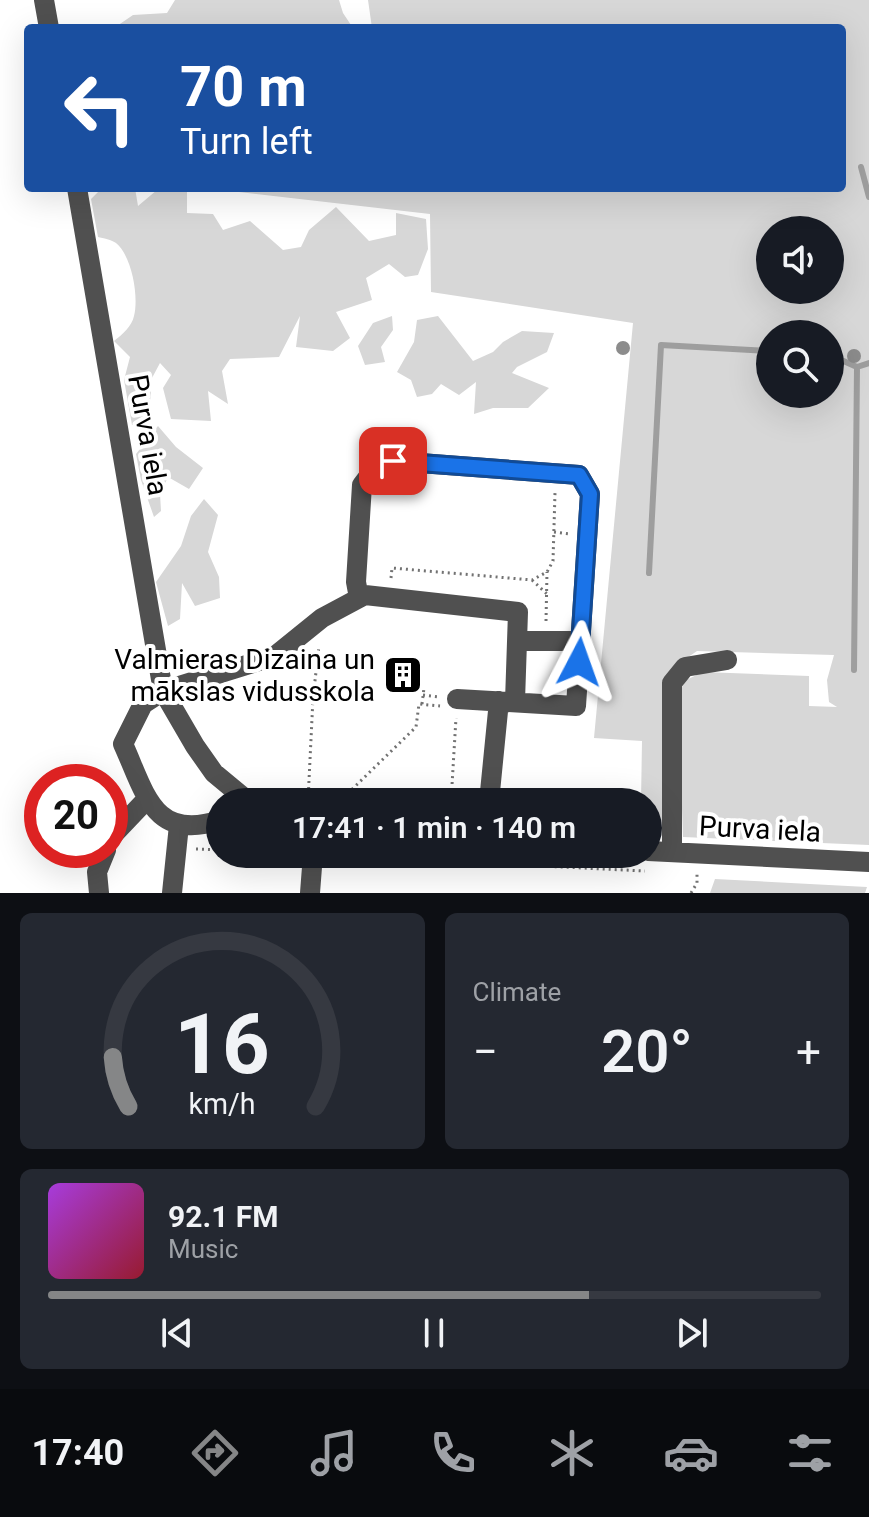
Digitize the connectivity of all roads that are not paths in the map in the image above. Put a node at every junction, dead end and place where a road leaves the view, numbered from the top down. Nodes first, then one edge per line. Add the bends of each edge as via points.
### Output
1 (44, 0) edge
2 (48, 24) edge
3 (78, 192) edge
4 (359, 598) junction
5 (517, 641) junction
6 (580, 641) junction
7 (727, 660) dead end
8 (163, 691) junction
9 (507, 701) junction
10 (456, 703) road end
11 (232, 788) edge
12 (491, 788) edge
13 (147, 799) junction
14 (128, 819) edge
15 (206, 822) edge
16 (179, 825) junction
17 (672, 852) junction
18 (662, 856) edge
19 (869, 862) edge
20 (99, 868) edge
21 (315, 868) edge
22 (99, 893) edge
23 (172, 893) edge
24 (310, 893) edge

1 - 2 street
3 - 8 street, Purva iela
4 - 5 street via 518,612
4 - 6 street via 362,485 375,468 393,461 579,475 590,494
4 - 8 street via 322,618 275,656
5 - 6 street
5 - 9 street
6 - 9 street via 576,706
7 - 17 street via 685,667 672,683
8 - 11 street, Purva iela via 214,773
8 - 13 street via 143,704 123,744
9 - 10 street
9 - 12 street
13 - 14 street
13 - 16 street via 152,809
15 - 16 street
16 - 23 street
17 - 18 street, Purva iela
17 - 19 street, Purva iela
20 - 22 street
21 - 24 street

